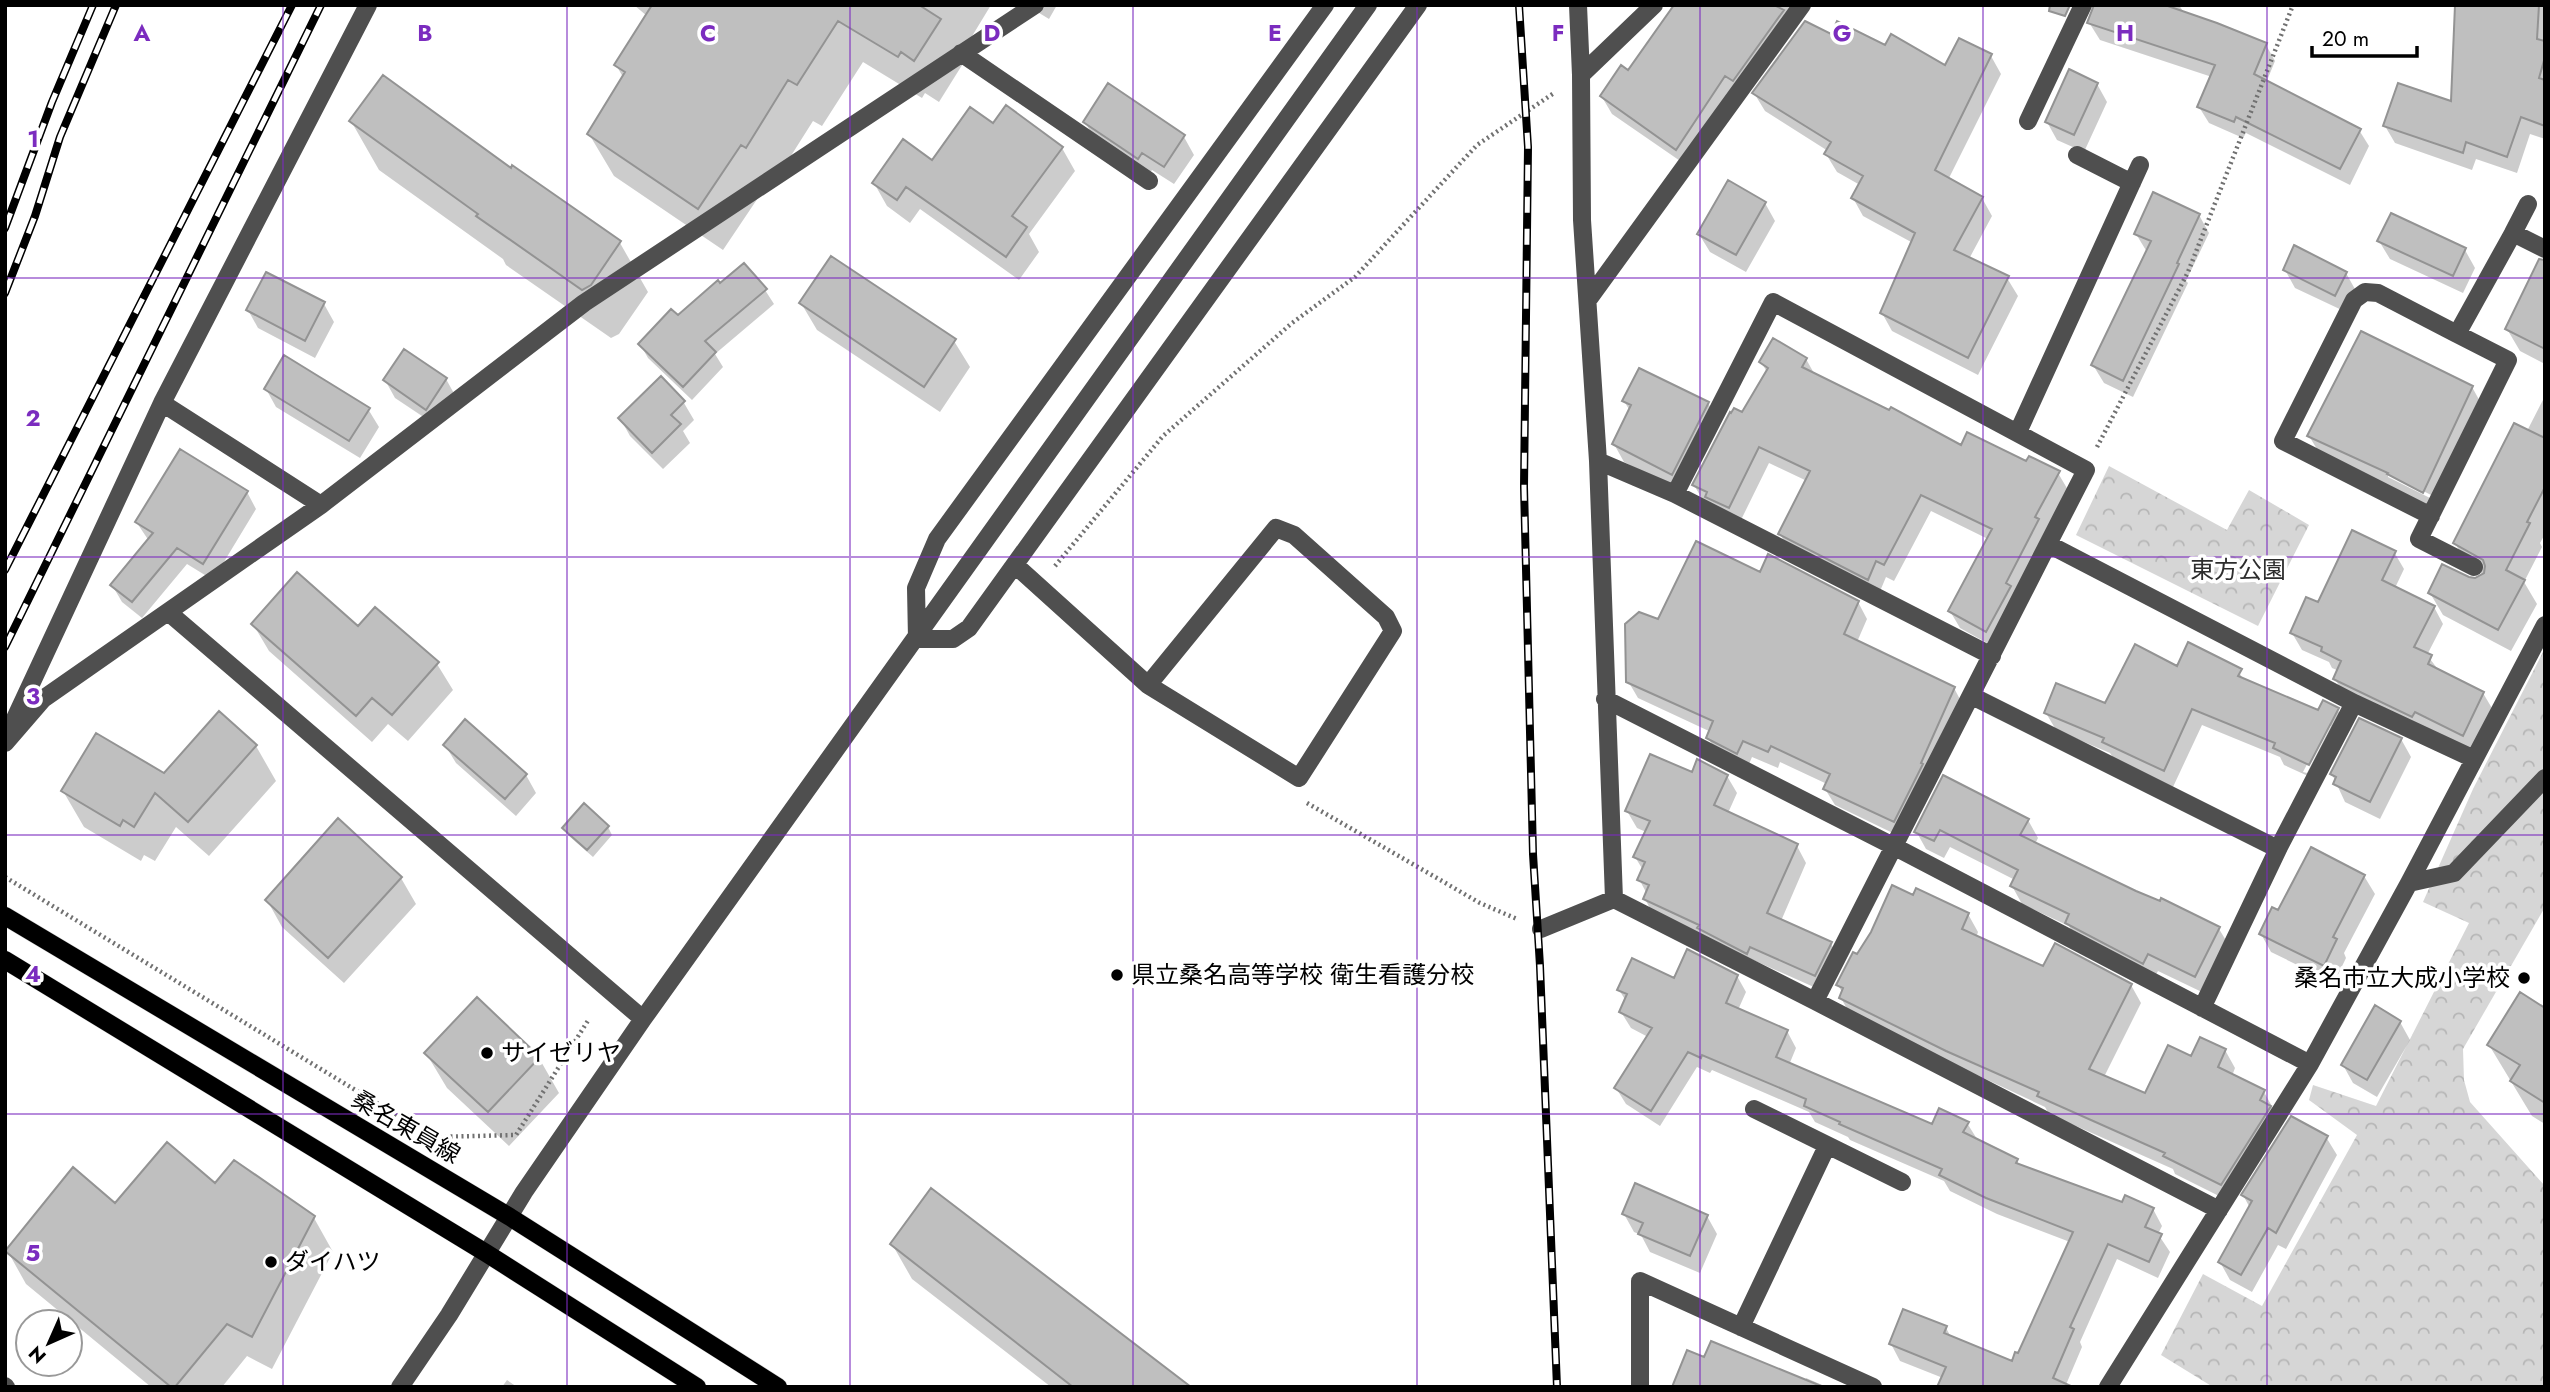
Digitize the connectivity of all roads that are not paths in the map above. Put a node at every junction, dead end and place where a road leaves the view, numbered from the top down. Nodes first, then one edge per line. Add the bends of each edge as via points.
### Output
1 (368, 5) edge
2 (1035, 5) edge
3 (1325, 5) edge
4 (1368, 5) edge
5 (1418, 5) edge
6 (1578, 5) edge
7 (1654, 5) edge
8 (1802, 5) edge
9 (2083, 5) edge
10 (961, 54) junction
11 (1581, 75) junction
12 (2028, 121) dead end
13 (2077, 155) dead end
14 (2140, 165) dead end
15 (1149, 181) dead end
16 (2132, 183) junction
17 (2528, 204) dead end
18 (2512, 233) junction
19 (2545, 249) edge
20 (1588, 300) junction
21 (2457, 334) junction
22 (162, 403) junction
23 (2018, 432) junction
24 (1598, 461) junction
25 (1675, 494) junction
26 (321, 505) junction
27 (2431, 516) junction
28 (2048, 544) junction
29 (1015, 565) junction
30 (2474, 567) dead end
31 (168, 612) junction
32 (2545, 625) edge
33 (917, 639) junction
34 (1992, 656) junction
35 (1148, 685) junction
36 (1972, 696) junction
37 (1605, 699) junction
38 (2354, 704) junction
39 (5, 741) edge
40 (2474, 759) junction
41 (2545, 778) edge
42 (1895, 846) junction
43 (2277, 849) junction
44 (2409, 883) junction
45 (1614, 899) junction
46 (5, 916) edge
47 (1541, 929) dead end
48 (5, 960) edge
49 (1815, 1000) junction
50 (2202, 1008) junction
51 (643, 1019) junction
52 (2310, 1064) junction
53 (1754, 1110) dead end
54 (1827, 1146) junction
55 (1902, 1182) dead end
56 (2219, 1210) junction
57 (510, 1217) junction
58 (486, 1253) junction
59 (1741, 1327) junction
60 (400, 1387) edge
61 (697, 1387) edge
62 (778, 1387) edge
63 (1640, 1387) edge
64 (1873, 1387) edge
65 (2108, 1387) edge

1 - 22 street
2 - 10 street
3 - 33 street via 937,539 916,588
4 - 33 street
5 - 29 street
6 - 11 street
7 - 11 street
8 - 20 street
9 - 12 street
10 - 15 street
10 - 26 street via 584,303
11 - 20 street via 1582,220
13 - 16 street
14 - 16 street
16 - 23 street
17 - 18 street
18 - 19 street
18 - 21 street
20 - 24 street
21 - 27 street via 2508,360
21 - 27 street via 2378,293 2365,292 2354,300 2284,442
22 - 26 street
22 - 39 street
23 - 25 street via 1773,302
23 - 28 street via 2086,470
24 - 25 street
24 - 37 street
25 - 34 street
26 - 31 street
27 - 30 street via 2419,540
28 - 34 street
28 - 38 street
29 - 33 street via 969,628 953,639
29 - 35 street
31 - 39 street via 43,699
31 - 51 street
32 - 40 street
33 - 51 street
34 - 36 street
35 - 35 street via 1299,778 1393,631 1386,617 1294,535 1276,528
36 - 42 street
36 - 43 street
37 - 42 street
37 - 45 street
38 - 40 street
38 - 43 street
40 - 44 street
41 - 44 street via 2455,873
42 - 49 street
42 - 50 street
43 - 50 street
44 - 52 street
45 - 47 street
45 - 49 street
46 - 57 main road, 桑名東員線
48 - 58 main road
49 - 56 street
50 - 52 street
51 - 57 street
52 - 56 street
53 - 54 street
54 - 55 street
54 - 59 street
56 - 65 street
57 - 58 street
57 - 62 main road, 桑名東員線
58 - 60 street
58 - 61 main road
59 - 63 street via 1640,1281
59 - 64 street

